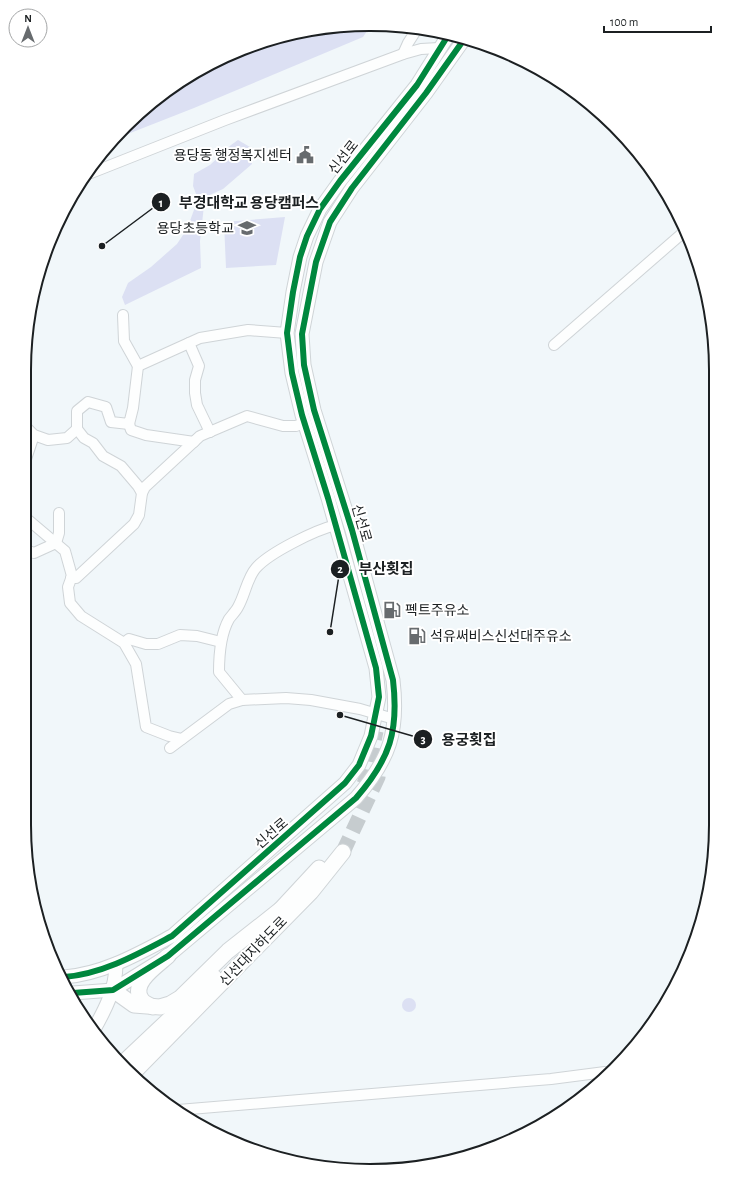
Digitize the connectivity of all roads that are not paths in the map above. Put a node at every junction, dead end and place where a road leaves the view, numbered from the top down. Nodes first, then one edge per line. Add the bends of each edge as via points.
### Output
1 (414, 34) edge
2 (445, 40) edge
3 (460, 44) edge
4 (439, 48) junction
5 (403, 54) junction
6 (96, 171) edge
7 (681, 235) edge
8 (123, 315) dead end
9 (287, 333) junction
10 (190, 343) junction
11 (554, 345) dead end
12 (303, 356) junction
13 (289, 357) junction
14 (138, 366) junction
15 (304, 423) junction
16 (129, 424) junction
17 (77, 429) junction
18 (31, 432) edge
19 (210, 432) junction
20 (194, 442) junction
21 (142, 493) junction
22 (59, 514) dead end
23 (31, 522) edge
24 (336, 525) junction
25 (56, 542) junction
26 (31, 552) edge
27 (71, 578) junction
28 (221, 642) junction
29 (124, 643) junction
30 (242, 700) junction
31 (376, 713) junction
32 (394, 719) junction
33 (182, 739) junction
34 (170, 748) dead end
35 (280, 910) junction
36 (168, 956) junction
37 (116, 964) junction
38 (67, 977) edge
39 (113, 990) junction
40 (75, 993) edge
41 (153, 1007) junction
42 (96, 1024) edge
43 (155, 1043) junction
44 (126, 1061) edge
45 (135, 1070) edge
46 (602, 1072) edge
47 (186, 1109) edge

1 - 5 street
2 - 4 main road, 신선로
3 - 12 main road, 신선로 via 426,93 352,188 330,222 310,288 302,334
4 - 5 street
4 - 9 main road, 신선로 via 417,85 344,175 320,210 300,257
5 - 6 street
7 - 11 street
8 - 14 street via 124,341
9 - 10 street via 248,330 200,338
9 - 13 main road, 신선로
10 - 14 street
10 - 19 street via 199,366 195,380 197,405
12 - 13 main road
12 - 32 main road, 신선로 via 314,410 352,530 393,680
13 - 15 main road, 신선로
14 - 16 street
15 - 19 street via 283,426 247,416
15 - 24 main road, 신선로
16 - 17 street via 111,422 106,407 88,402 77,411
16 - 20 street via 131,430 146,435
17 - 18 street via 67,438 48,440
17 - 21 street via 103,456 121,466
19 - 20 street
20 - 21 street via 145,487
21 - 27 street via 139,515 134,524 76,578
22 - 25 street via 59,533
23 - 25 street
24 - 28 street via 305,536 268,558 255,569 229,620
24 - 31 main road, 신선로 via 376,668 379,697
25 - 26 street via 34,553
25 - 27 street via 65,551
27 - 29 street via 68,587 70,603 81,616
28 - 29 street via 180,635 158,644 146,644 129,639
28 - 30 street via 218,672
29 - 33 street via 136,664 146,727
30 - 31 street via 311,700
30 - 33 street via 229,704
31 - 32 street
31 - 37 main road, 신선로 via 371,736 359,765 345,783 172,936
32 - 36 main road, 신선로 via 388,751 356,798
33 - 34 street
35 - 41 highway via 228,951 180,998 170,1004
35 - 43 highway, 신선대지하도로
35 - 43 highway, 신선대지하도로 via 320,866 339,850 311,892
36 - 39 main road, 신선로
36 - 41 highway via 139,986 138,992 142,1001
37 - 38 main road, 신선로 via 94,972
37 - 39 main road
39 - 40 main road, 신선로
39 - 41 highway via 134,1005
39 - 42 main road
43 - 44 highway
43 - 45 highway
46 - 47 street via 551,1079

